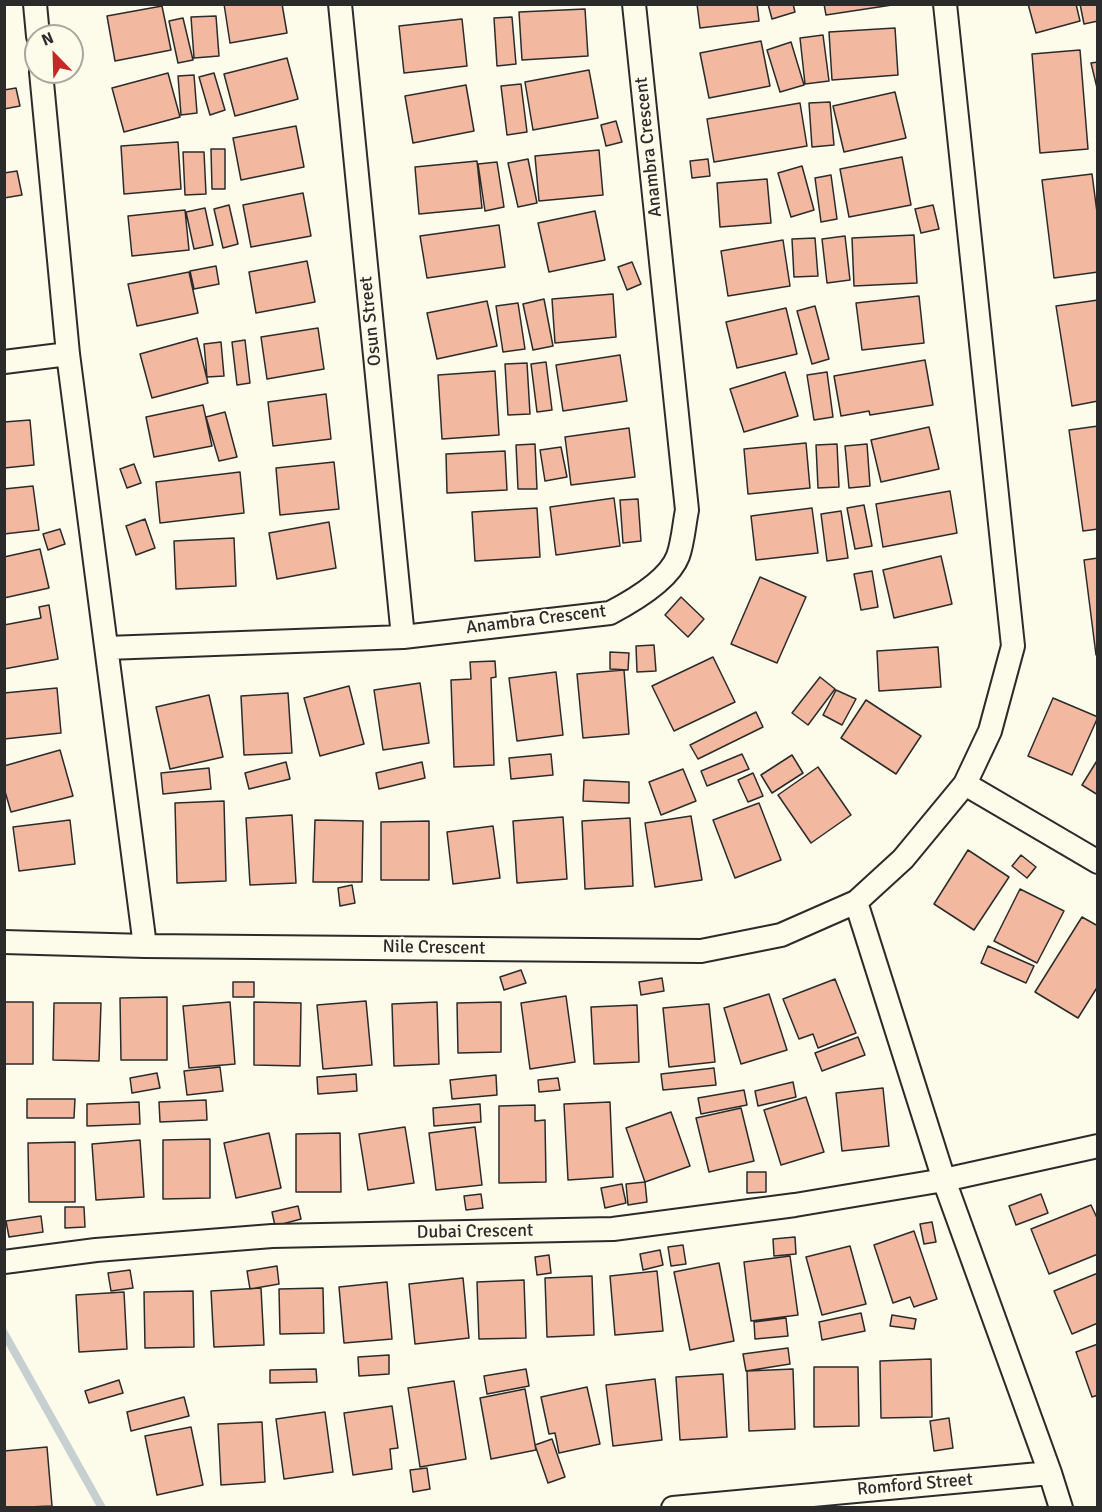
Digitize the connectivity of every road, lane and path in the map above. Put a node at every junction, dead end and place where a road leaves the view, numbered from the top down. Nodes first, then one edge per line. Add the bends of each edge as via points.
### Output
1 (35, 4) edge
2 (340, 4) edge
3 (634, 4) edge
4 (945, 4) edge
5 (37, 24) edge
6 (42, 84) edge
7 (68, 354) junction
8 (4, 362) edge
9 (403, 637) junction
10 (106, 648) junction
11 (965, 784) junction
12 (1098, 862) edge
13 (856, 902) junction
14 (4, 942) edge
15 (145, 946) junction
16 (1098, 1146) edge
17 (944, 1180) junction
18 (4, 1262) edge
19 (1050, 1473) junction
20 (673, 1508) edge
21 (1060, 1508) edge

1 - 5 street
2 - 9 street, Osun Street
3 - 9 street, Anambra Crescent via 687,510 678,558 636,599 610,613
4 - 11 street, Nile Crescent via 1013,646 990,731
6 - 7 street
7 - 8 street
7 - 10 street
9 - 10 street, Anambra Crescent
10 - 15 street
11 - 12 street
11 - 13 street, Nile Crescent via 903,859
13 - 15 street, Nile Crescent via 781,935 701,951
13 - 17 street
14 - 15 street, Nile Crescent
16 - 17 street, Dubai Crescent
17 - 18 street, Dubai Crescent via 795,1206 613,1229 272,1236 96,1250
17 - 19 street
19 - 20 street, Romford Street
19 - 21 street

